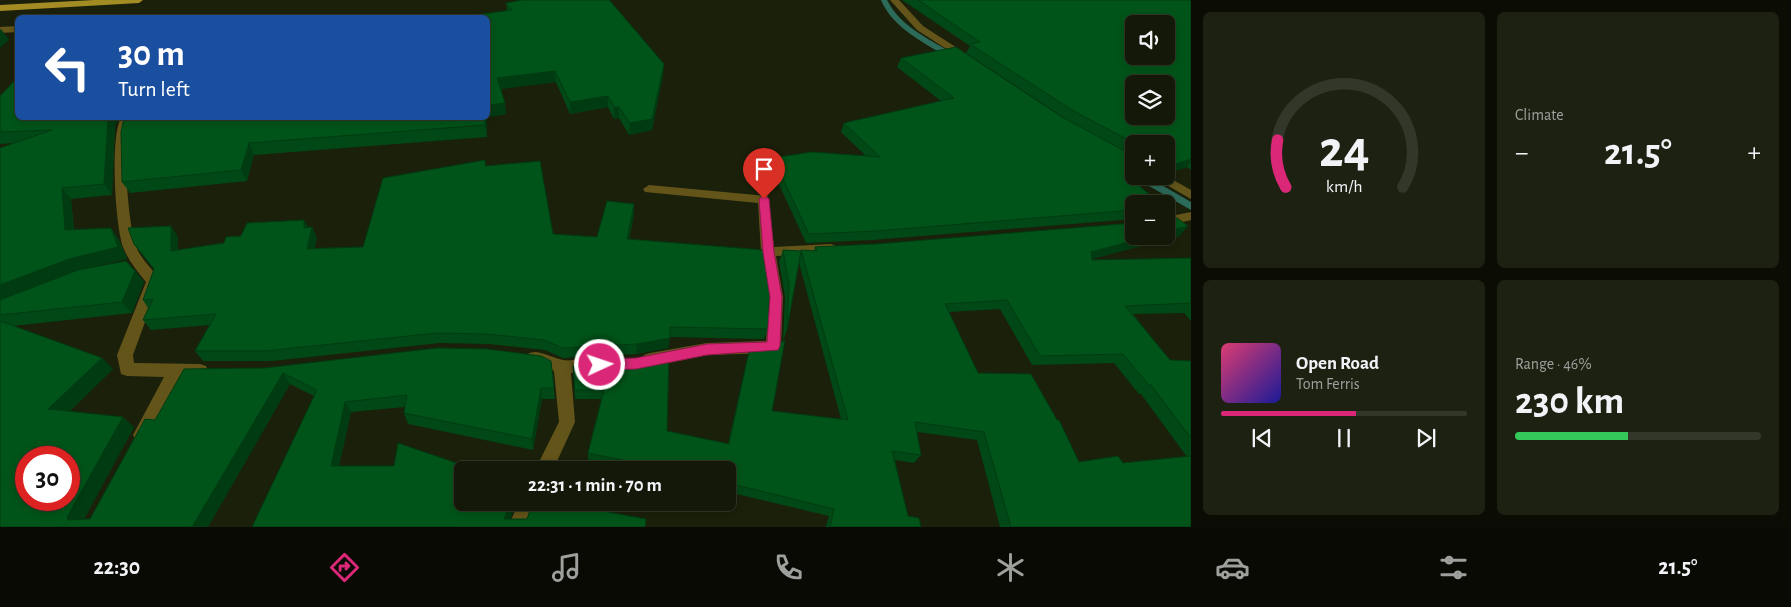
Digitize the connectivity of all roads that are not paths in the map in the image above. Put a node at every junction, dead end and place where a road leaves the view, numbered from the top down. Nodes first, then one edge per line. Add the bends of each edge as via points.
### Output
1 (139, 0) edge
2 (894, 0) edge
3 (0, 8) edge
4 (15, 29) edge
5 (0, 30) edge
6 (976, 65) edge
7 (125, 120) edge
8 (1172, 185) edge
9 (648, 189) dead end
10 (1191, 196) edge
11 (1191, 216) edge
12 (1175, 220) edge
13 (844, 248) edge
14 (768, 252) junction
15 (139, 264) junction
16 (120, 266) edge
17 (517, 356) edge
18 (636, 363) edge
19 (609, 364) edge
20 (562, 368) junction
21 (175, 371) junction
22 (214, 371) edge
23 (132, 452) edge
24 (548, 461) edge
25 (525, 511) edge
26 (517, 527) edge

1 - 3 main road
2 - 6 street via 920,28
4 - 5 street
7 - 15 street via 122,125 122,200 128,242
8 - 10 street
9 - 14 street via 764,199
11 - 12 street
13 - 14 street
14 - 18 street via 776,297 773,346 707,349
15 - 16 street
15 - 21 street via 153,281 125,355 127,369
17 - 20 street via 546,359
19 - 20 street
20 - 24 street via 567,422
21 - 22 street
21 - 23 street
25 - 26 street

